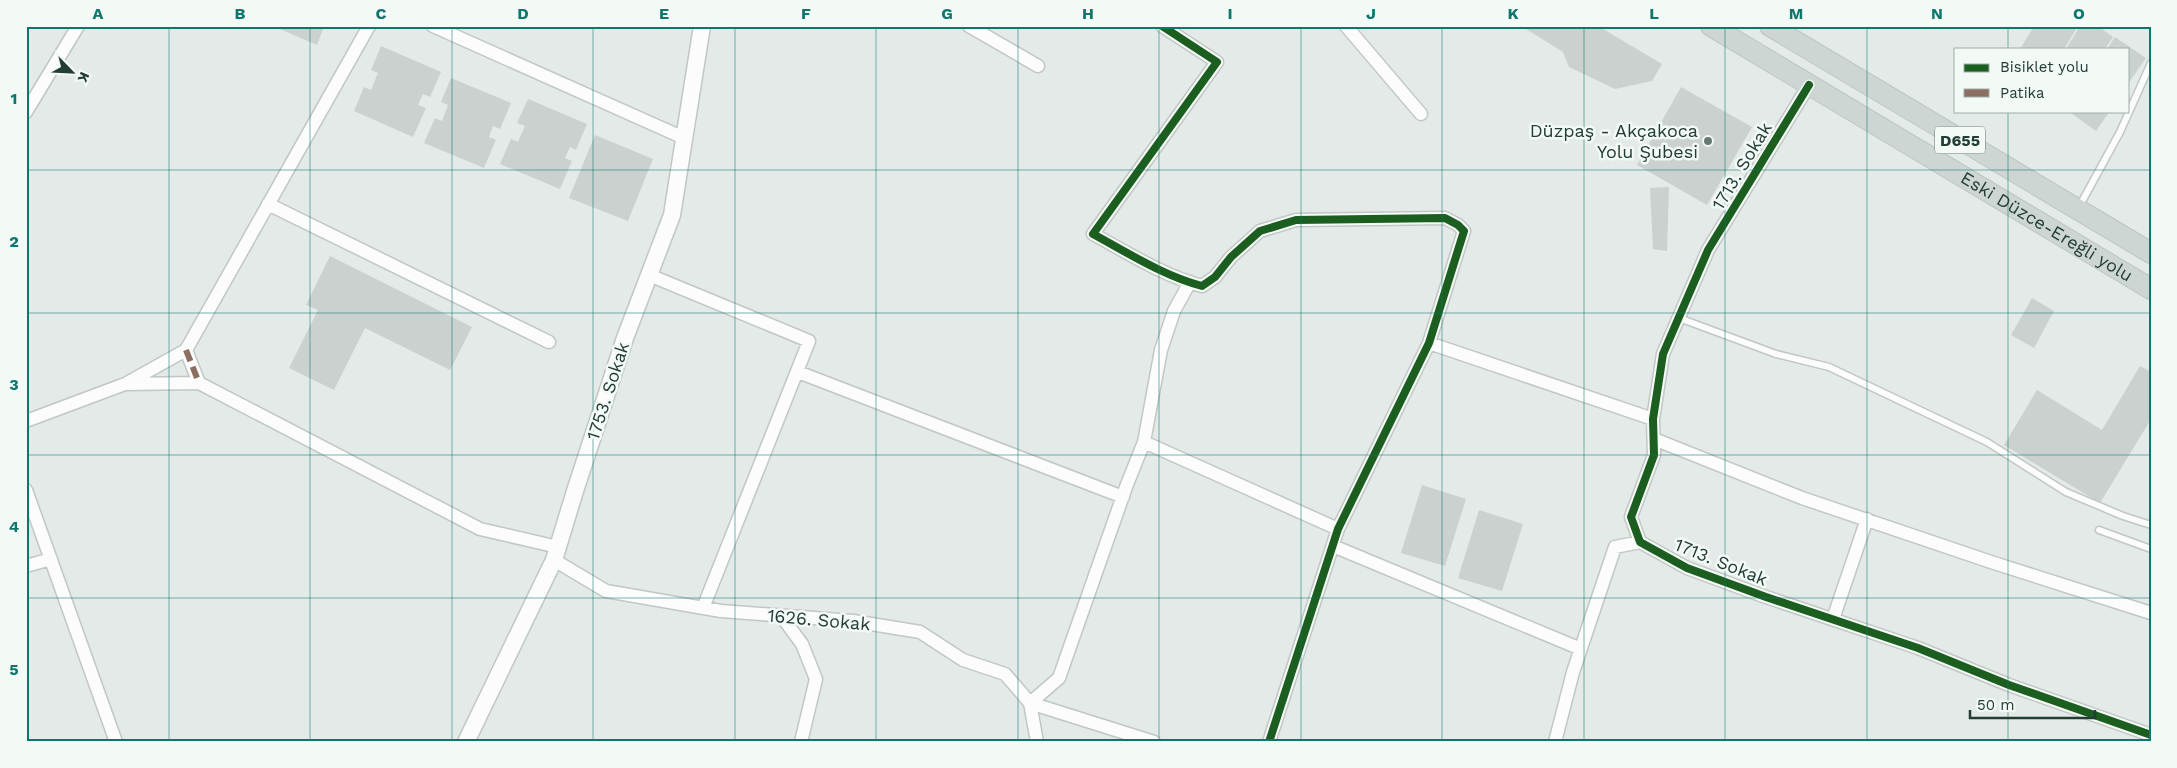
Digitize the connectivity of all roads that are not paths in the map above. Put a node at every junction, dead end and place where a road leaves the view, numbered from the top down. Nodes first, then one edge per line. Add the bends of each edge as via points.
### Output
1 (78, 26) edge
2 (369, 26) edge
3 (433, 26) edge
4 (702, 26) edge
5 (969, 26) edge
6 (1162, 26) edge
7 (1346, 26) edge
8 (1711, 26) edge
9 (1770, 26) edge
10 (2151, 63) edge
11 (1038, 66) dead end
12 (1809, 85) junction
13 (2130, 110) edge
14 (26, 112) edge
15 (2129, 112) edge
16 (1421, 114) dead end
17 (684, 138) junction
18 (268, 204) junction
19 (2078, 210) junction
20 (2151, 253) edge
21 (649, 275) junction
22 (1190, 282) junction
23 (2151, 289) edge
24 (1679, 318) junction
25 (549, 342) dead end
26 (1429, 342) junction
27 (186, 350) junction
28 (798, 372) junction
29 (199, 383) junction
30 (126, 384) junction
31 (1653, 419) junction
32 (26, 421) edge
33 (1654, 439) junction
34 (1144, 442) junction
35 (26, 490) edge
36 (1123, 496) junction
37 (1867, 519) junction
38 (2151, 525) edge
39 (1338, 529) junction
40 (2099, 530) dead end
41 (1640, 542) junction
42 (1333, 546) junction
43 (2151, 549) edge
44 (556, 554) junction
45 (51, 559) junction
46 (26, 566) edge
47 (703, 608) junction
48 (2151, 613) edge
49 (782, 617) junction
50 (1833, 619) junction
51 (1581, 649) junction
52 (1030, 704) junction
53 (2151, 735) edge
54 (116, 742) edge
55 (466, 742) edge
56 (800, 742) edge
57 (1037, 742) edge
58 (1154, 742) edge
59 (1269, 742) edge
60 (1555, 742) edge

1 - 14 street
2 - 18 street
3 - 17 street
4 - 17 street, 1753. Sokak
5 - 11 street
6 - 22 street via 1217,62 1093,234
7 - 16 street
8 - 12 main road, Eski Düzce-Ereğli yolu
9 - 19 main road, Eski Düzce-Ereğli yolu / D655
10 - 13 lane
12 - 23 main road, Eski Düzce-Ereğli yolu
12 - 24 street, 1713. Sokak via 1708,250
15 - 19 lane
17 - 21 street, 1753. Sokak via 672,215
18 - 25 street
18 - 27 street
19 - 20 main road, Eski Düzce-Ereğli yolu / D655
21 - 28 street via 809,341
21 - 44 street, 1753. Sokak via 619,356
22 - 26 street via 1202,286 1260,231 1296,220 1445,218 1464,231
22 - 34 street via 1174,311 1160,350
24 - 31 street, 1713. Sokak via 1663,354
24 - 38 lane via 1776,354 1829,367 1987,442 2066,492
26 - 31 street
26 - 39 street
27 - 29 street
27 - 30 street
28 - 36 street
28 - 47 street
29 - 30 street
29 - 44 street, 1626. Sokak via 480,529
30 - 32 street
31 - 33 street, 1713. Sokak
33 - 37 street via 1802,498
33 - 41 street, 1713. Sokak via 1654,454 1631,517
34 - 36 street
34 - 39 street
35 - 45 street
36 - 52 street via 1058,678
37 - 48 street
37 - 50 street
39 - 42 street
40 - 43 lane
41 - 50 street, 1713. Sokak via 1687,568
41 - 51 street via 1615,547
42 - 51 street
42 - 59 street
44 - 47 street, 1626. Sokak via 606,591
44 - 55 street, 1753. Sokak
45 - 46 street
45 - 54 street
47 - 49 street, 1626. Sokak
49 - 52 street, 1626. Sokak via 853,621 920,632 963,660 1005,674
49 - 56 street via 802,644 816,679
50 - 53 street, 1713. Sokak
51 - 60 street
52 - 57 street, 1626. Sokak
52 - 58 street

